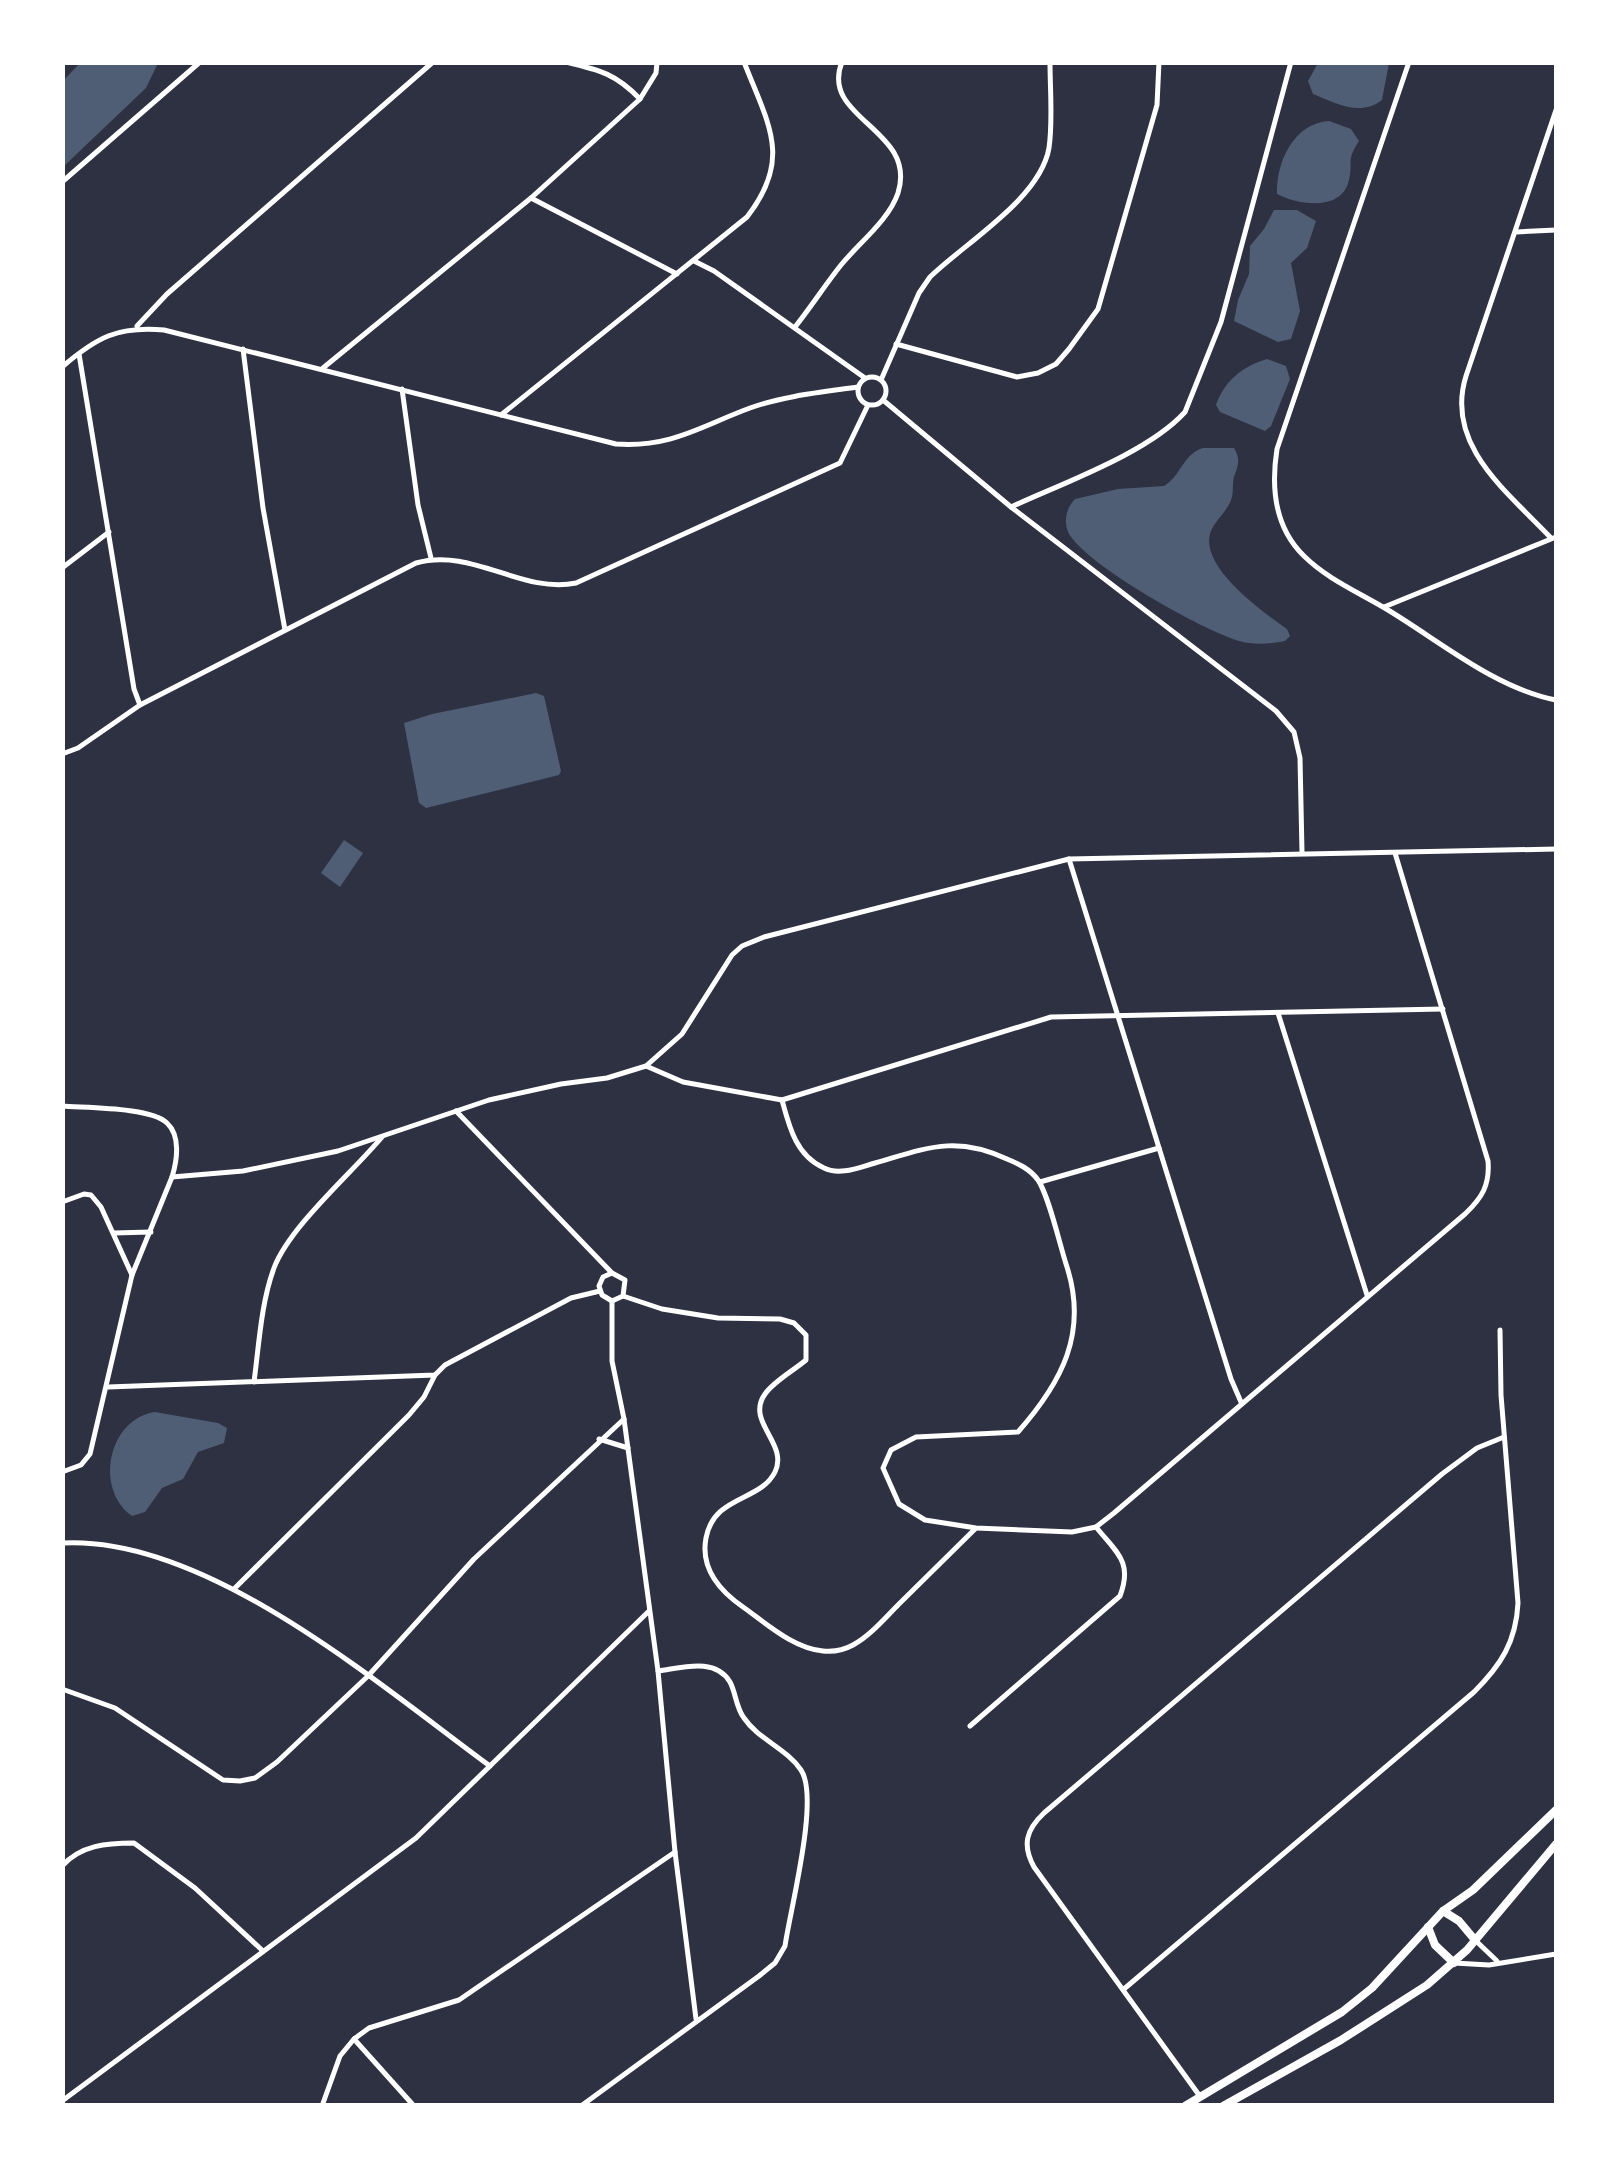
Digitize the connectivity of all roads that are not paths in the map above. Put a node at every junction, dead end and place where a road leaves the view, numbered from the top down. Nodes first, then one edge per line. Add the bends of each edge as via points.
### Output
1 (200, 62) edge
2 (433, 62) edge
3 (566, 62) edge
4 (657, 62) edge
5 (744, 62) edge
6 (842, 62) edge
7 (1050, 62) edge
8 (1159, 62) edge
9 (1292, 62) edge
10 (1409, 62) edge
11 (640, 99) junction
12 (1556, 110) edge
13 (62, 182) edge
14 (532, 198) junction
15 (1556, 230) edge
16 (1516, 232) junction
17 (694, 261) junction
18 (677, 274) junction
19 (136, 328) junction
20 (796, 328) junction
21 (896, 344) junction
22 (243, 349) junction
23 (79, 352) junction
24 (62, 367) edge
25 (322, 369) junction
26 (865, 378) junction
27 (881, 380) junction
28 (858, 387) junction
29 (402, 389) junction
30 (883, 400) junction
31 (868, 405) junction
32 (501, 415) junction
33 (1012, 507) junction
34 (109, 532) junction
35 (1554, 537) edge
36 (431, 558) junction
37 (62, 568) edge
38 (1384, 607) junction
39 (285, 630) junction
40 (1556, 700) edge
41 (140, 705) junction
42 (62, 754) edge
43 (1555, 849) edge
44 (1302, 852) junction
45 (1395, 853) junction
46 (1069, 858) junction
47 (1556, 858) edge
48 (1442, 1010) junction
49 (1278, 1012) junction
50 (1118, 1018) junction
51 (646, 1066) junction
52 (782, 1100) junction
53 (62, 1106) edge
54 (456, 1111) junction
55 (382, 1137) junction
56 (1159, 1148) junction
57 (172, 1177) junction
58 (1040, 1182) junction
59 (62, 1202) edge
60 (152, 1232) junction
61 (114, 1234) junction
62 (612, 1273) junction
63 (132, 1275) junction
64 (600, 1291) junction
65 (1367, 1295) junction
66 (624, 1296) junction
67 (612, 1301) junction
68 (1500, 1330) dead end
69 (435, 1375) junction
70 (254, 1382) junction
71 (108, 1387) junction
72 (1241, 1402) junction
73 (624, 1419) junction
74 (1504, 1437) junction
75 (599, 1439) junction
76 (628, 1448) junction
77 (62, 1472) edge
78 (1096, 1527) junction
79 (976, 1528) junction
80 (62, 1542) edge
81 (235, 1588) junction
82 (648, 1612) junction
83 (658, 1671) junction
84 (368, 1676) junction
85 (62, 1690) edge
86 (970, 1726) dead end
87 (490, 1767) junction
88 (1556, 1810) edge
89 (1556, 1844) edge
90 (674, 1852) junction
91 (62, 1866) edge
92 (1443, 1911) junction
93 (1428, 1927) junction
94 (1475, 1940) junction
95 (264, 1951) junction
96 (1556, 1954) edge
97 (1497, 1961) junction
98 (1454, 1962) junction
99 (1124, 1989) junction
100 (696, 2019) junction
101 (354, 2039) junction
102 (1198, 2095) junction
103 (62, 2101) edge
104 (322, 2106) edge
105 (414, 2106) edge
106 (580, 2106) edge
107 (1185, 2106) edge
108 (1224, 2106) edge

1 - 13 street
2 - 19 street
3 - 11 street via 608,73
4 - 11 street
5 - 17 street via 773,141 773,169 747,217
6 - 20 street via 845,100 892,145 900,178 889,209
7 - 21 street via 1049,150 1040,172 1028,192 930,277
8 - 21 street via 1157,104 1098,309 1070,349 1056,364 1017,377
9 - 33 street via 1221,322 1186,412 1143,444
10 - 38 street via 1277,448 1272,487 1283,524 1302,554
11 - 14 street
12 - 16 street
14 - 18 street
14 - 25 street
15 - 16 street
16 - 35 street via 1462,387 1461,413 1474,453
17 - 18 street
17 - 20 street
18 - 32 street
19 - 22 street
19 - 23 street
20 - 26 street
21 - 27 street
22 - 25 street
22 - 39 street
23 - 24 street
23 - 34 street
25 - 29 street
26 - 27 street
26 - 28 street
27 - 30 street
28 - 31 street
28 - 32 street via 752,407 656,444 616,444
29 - 32 street
29 - 36 street
30 - 31 street
30 - 33 street
31 - 36 street via 840,463 822,474 576,583 539,585
33 - 44 street via 1276,711 1294,732
34 - 37 street
34 - 41 street
35 - 38 street
36 - 39 street
38 - 40 street via 1515,688
39 - 41 street
41 - 42 street
43 - 45 street
43 - 47 street
44 - 45 street
44 - 46 street
45 - 48 street
46 - 50 street
46 - 51 street via 742,946 682,1034
48 - 49 street
48 - 65 street via 1489,1176 1476,1202
49 - 50 street
49 - 65 street
50 - 52 street via 1051,1017
50 - 56 street
51 - 52 street via 683,1082
51 - 54 street
52 - 58 street via 795,1141 824,1168 848,1170 959,1144 1025,1167
53 - 57 street via 167,1123 177,1158
54 - 55 street
54 - 62 street
55 - 57 street via 243,1171
55 - 70 street via 274,1266
56 - 58 street
56 - 72 street
57 - 60 street
58 - 79 street via 1076,1306 1074,1339 1060,1372 1018,1432 916,1437 890,1450 883,1468 907,1511
59 - 61 street via 91,1196
60 - 61 street
60 - 63 street
61 - 63 street
62 - 64 street via 603,1277
62 - 66 street via 625,1280
63 - 71 street
64 - 67 street
64 - 69 street via 571,1298
65 - 72 street
66 - 67 street
66 - 79 street via 718,1318 794,1322 806,1336 806,1360 772,1385 759,1405 778,1454 776,1470 762,1487 718,1513 704,1554 726,1595 784,1636 826,1652 856,1644
67 - 73 street via 612,1361
68 - 74 street
69 - 70 street
69 - 81 street via 409,1415
70 - 71 street
71 - 77 street via 90,1454
72 - 78 street
73 - 75 street
73 - 76 street
74 - 99 street via 1518,1604 1500,1666
74 - 99 street via 1442,1474 1032,1824 1028,1854
75 - 76 street
75 - 84 street via 474,1559
76 - 82 street
78 - 79 street
78 - 86 street via 1126,1567 1120,1596
80 - 81 street via 115,1544
81 - 84 street
82 - 83 street
82 - 87 street
83 - 90 street
83 - 100 street via 716,1668 730,1681 746,1722 792,1760 808,1785 785,1946 775,1963
84 - 85 street via 277,1762 240,1781 209,1772 116,1708
84 - 87 street
87 - 95 street via 416,1838
88 - 92 main road
89 - 94 main road
90 - 100 street
90 - 101 street via 459,2000 369,2028
91 - 95 street via 92,1847 134,1843
92 - 93 main road
92 - 94 main road
93 - 98 main road via 1435,1945
93 - 102 main road via 1342,2012
94 - 97 street
94 - 98 main road
95 - 103 street
96 - 97 street
97 - 98 street
98 - 108 main road via 1342,2040
99 - 102 street
100 - 106 street
101 - 104 street via 340,2056
101 - 105 street
102 - 107 main road

